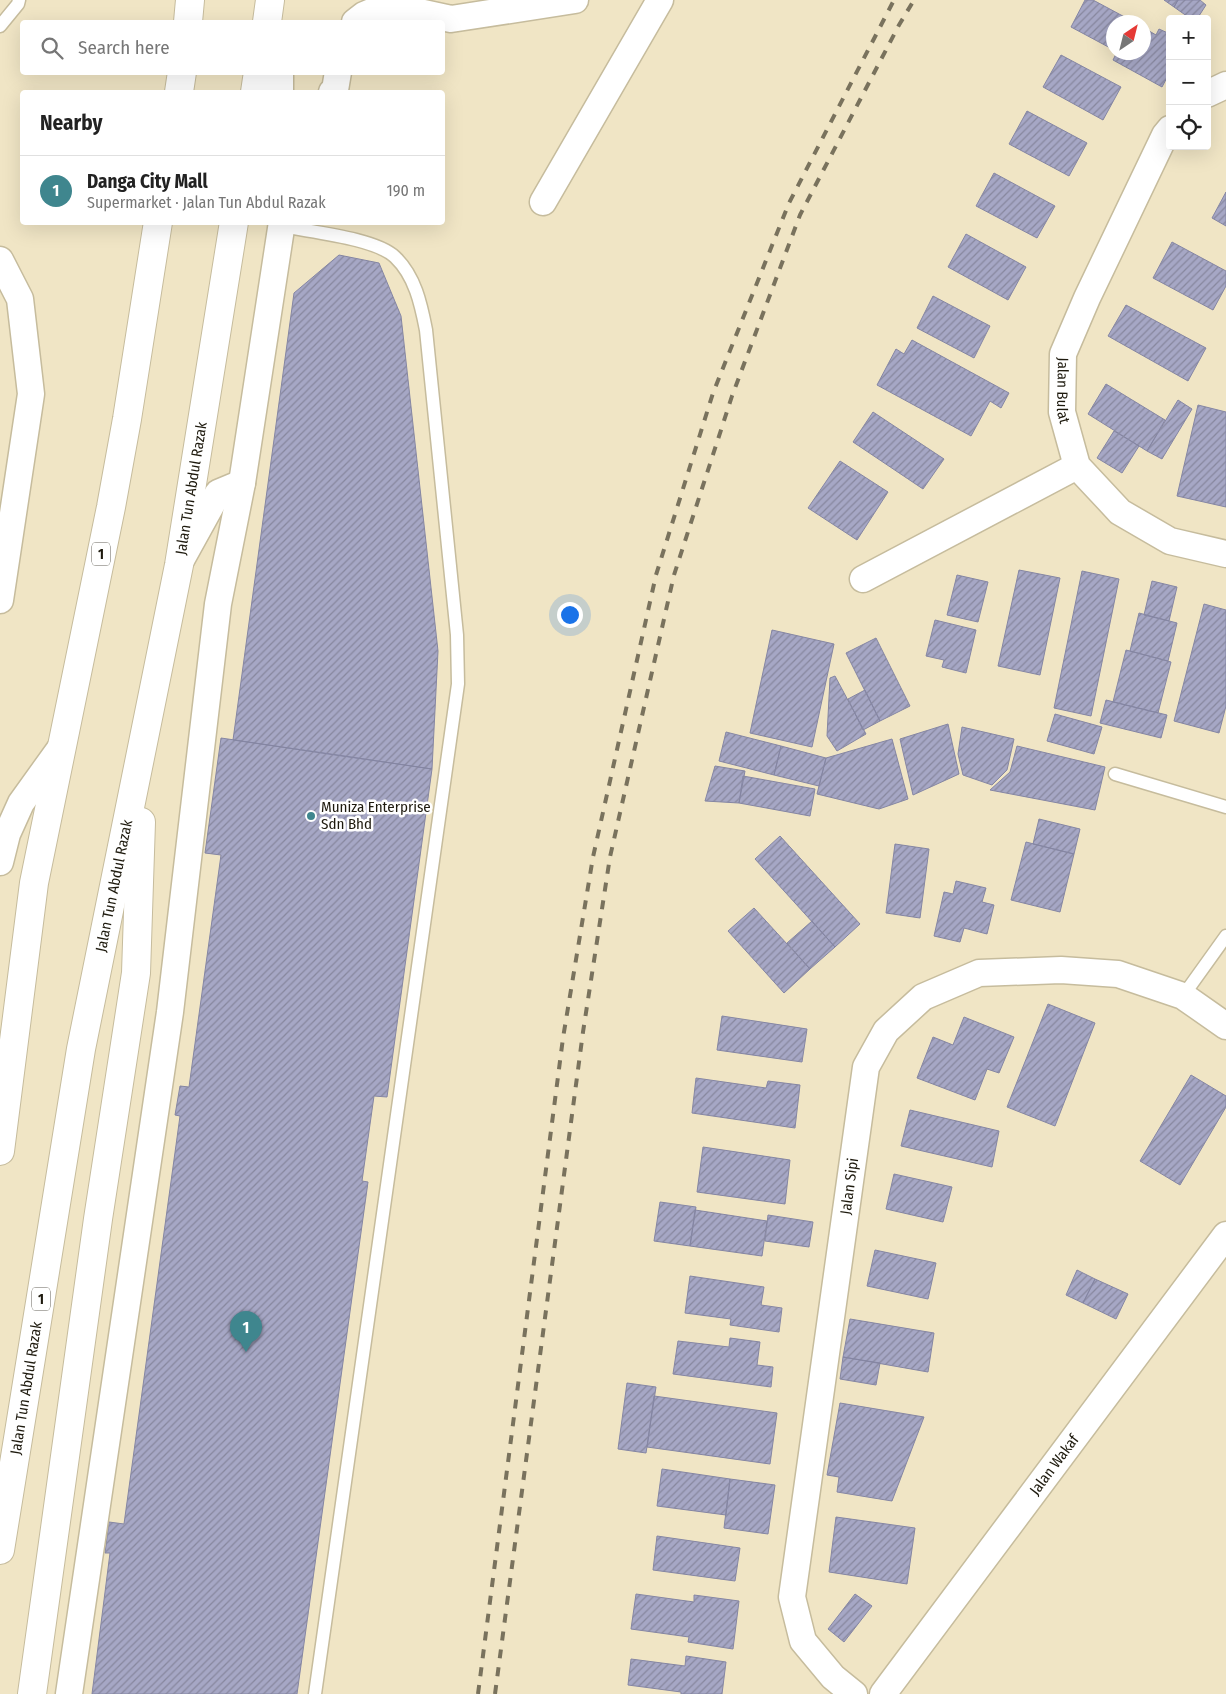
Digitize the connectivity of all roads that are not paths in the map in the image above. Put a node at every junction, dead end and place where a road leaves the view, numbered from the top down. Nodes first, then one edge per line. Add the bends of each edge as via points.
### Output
1 (19, 0) edge
2 (190, 0) edge
3 (270, 0) edge
4 (279, 0) edge
5 (575, 0) edge
6 (660, 0) edge
7 (188, 20) edge
8 (267, 20) edge
9 (279, 20) edge
10 (358, 20) edge
11 (0, 26) edge
12 (182, 75) edge
13 (258, 75) edge
14 (280, 75) edge
15 (337, 75) edge
16 (1226, 85) edge
17 (179, 90) edge
18 (255, 90) edge
19 (280, 90) edge
20 (334, 90) edge
21 (1211, 92) edge
22 (1166, 134) edge
23 (543, 202) dead end
24 (158, 225) edge
25 (234, 225) edge
26 (282, 225) edge
27 (287, 225) edge
28 (0, 260) edge
29 (1077, 466) junction
30 (242, 483) junction
31 (1226, 554) edge
32 (179, 565) junction
33 (863, 579) dead end
34 (0, 600) edge
35 (144, 743) junction
36 (62, 746) junction
37 (1115, 774) dead end
38 (1226, 806) edge
39 (0, 807) edge
40 (7, 834) junction
41 (0, 862) edge
42 (34, 883) junction
43 (1226, 936) edge
44 (1183, 996) junction
45 (1226, 1026) edge
46 (0, 1033) edge
47 (0, 1151) edge
48 (1226, 1234) edge
49 (0, 1550) edge
50 (32, 1694) edge
51 (69, 1694) edge
52 (315, 1694) edge
53 (854, 1694) edge
54 (883, 1694) edge

1 - 11 lane
2 - 7 highway
3 - 8 highway
4 - 9 street
5 - 10 street via 451,19 383,7
6 - 23 street
12 - 17 highway
13 - 18 highway
14 - 19 street
15 - 20 street
16 - 21 street
22 - 29 street, Jalan Bulat via 1063,354 1062,412
24 - 36 highway, 1 via 111,507
25 - 32 highway, Jalan Tun Abdul Razak / 1
26 - 30 street
27 - 52 lane via 380,247 394,256 407,271 421,302 457,635 458,684
28 - 34 street via 20,299 31,394
29 - 31 street, Jalan Bulat via 1120,512 1170,541
29 - 33 street
30 - 32 street via 218,493
30 - 51 street via 218,604 170,1012
32 - 35 highway, Jalan Tun Abdul Razak / 1
35 - 49 highway, Jalan Tun Abdul Razak / 1 via 81,1049
35 - 50 highway via 136,972
36 - 40 street via 21,803
36 - 42 highway, 1
37 - 38 lane
39 - 40 street
40 - 41 street
42 - 46 highway
42 - 47 highway, 1
43 - 44 lane
44 - 45 street, Jalan Sipi
44 - 53 street, Jalan Sipi via 1118,974 1061,970 979,973 923,997 886,1031 866,1067 792,1596 803,1641 833,1677
48 - 54 street, Jalan Wakaf

